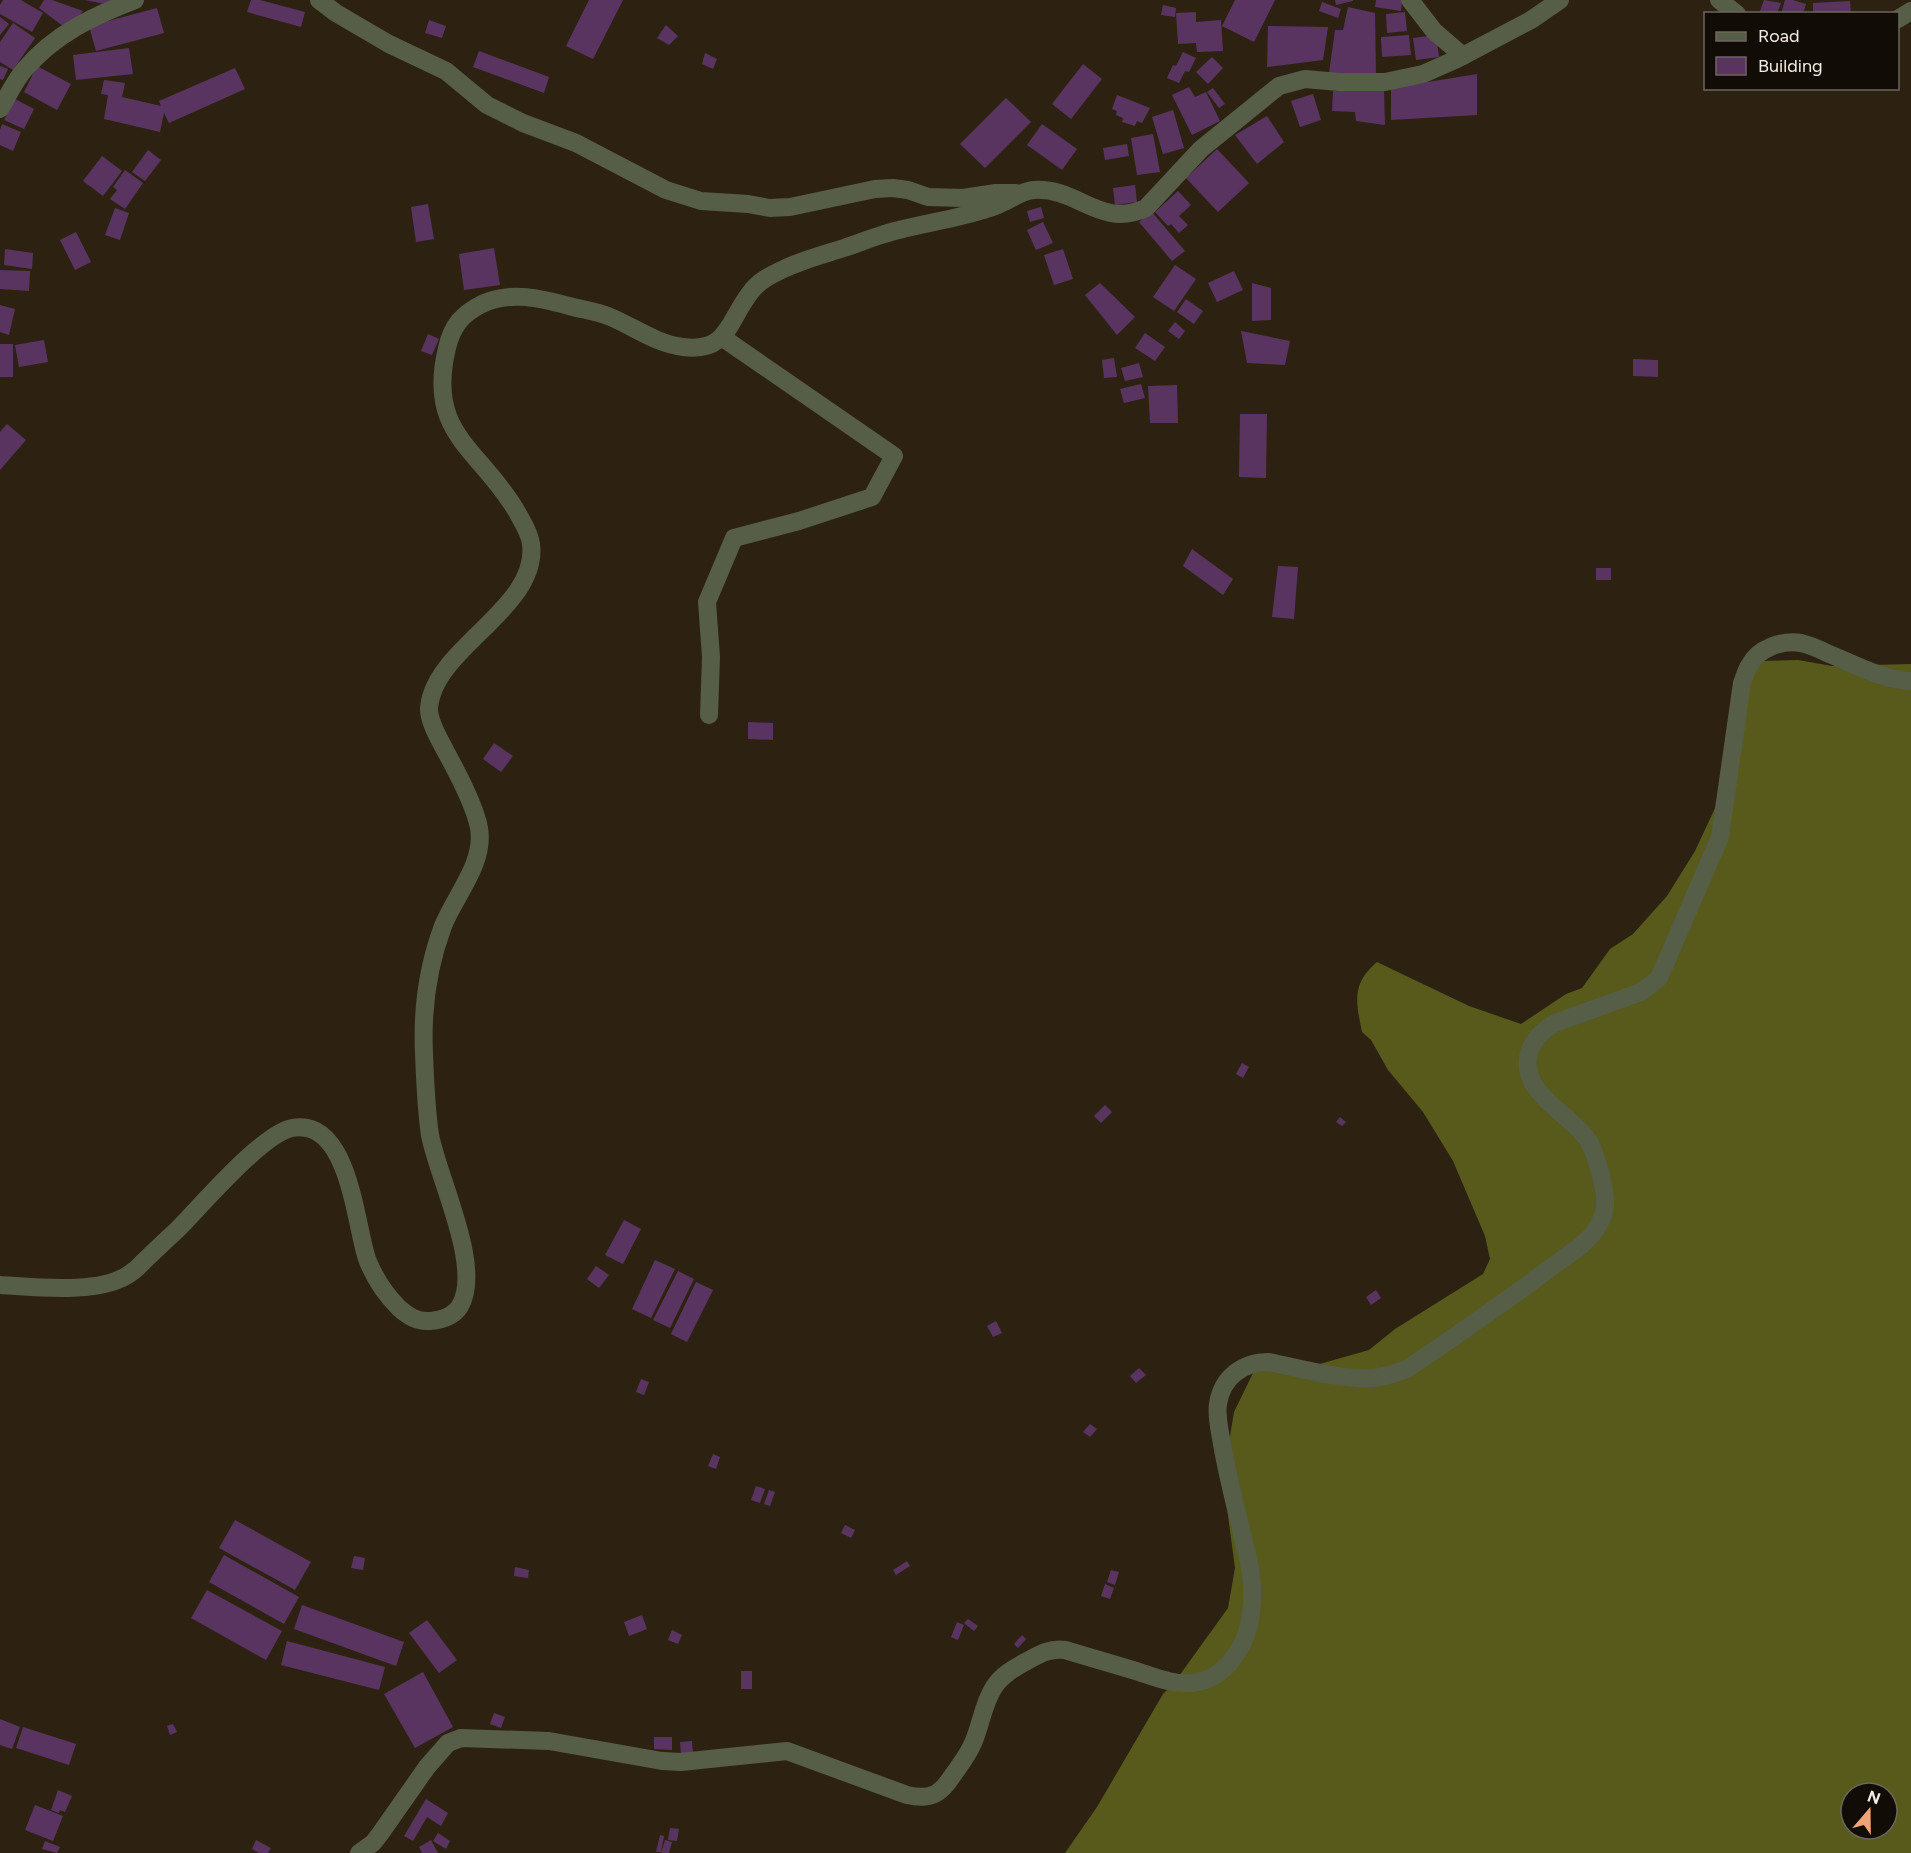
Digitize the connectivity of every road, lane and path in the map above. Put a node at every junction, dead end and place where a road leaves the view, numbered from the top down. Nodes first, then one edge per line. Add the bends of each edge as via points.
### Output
1 (135, 0) edge
2 (319, 0) edge
3 (1410, 0) edge
4 (1560, 0) edge
5 (1719, 0) edge
6 (1734, 12) edge
7 (1463, 56) junction
8 (0, 109) edge
9 (1018, 193) junction
10 (723, 338) junction
11 (1911, 681) edge
12 (709, 715) dead end
13 (0, 1285) edge
14 (358, 1853) edge

1 - 8 street via 64,33 24,70
2 - 9 street via 389,44 446,71 487,105 576,143 666,190 701,201 770,208 875,189 963,198
3 - 7 street via 1434,31
4 - 7 street
5 - 6 street
7 - 9 street via 1423,74 1385,82 1305,79 1279,86 1201,149 1146,208 1136,213 1099,211 1053,191
9 - 10 street via 1005,202 894,231 764,279 753,289
10 - 12 street via 894,456 872,497 734,538 707,602 711,657
10 - 13 street via 709,346 676,347 606,316 540,298 514,296 485,302 459,319 451,334 442,378 443,398 454,433 508,498 531,541 530,563 519,589 445,671 433,689 428,711 461,779 479,828 473,869 445,922 433,956 423,1046 430,1136 466,1266 461,1304 452,1315 420,1321 406,1315 393,1302 378,1283 367,1259 336,1150 328,1138 302,1128 289,1129 259,1148 136,1269 119,1280 96,1286
11 - 14 street via 1878,674 1802,643 1772,646 1749,665 1742,683 1720,837 1659,978 1641,992 1555,1023 1544,1029 1529,1048 1529,1073 1536,1089 1592,1147 1605,1207 1586,1240 1514,1295 1407,1369 1390,1376 1356,1378 1257,1362 1233,1373 1222,1387 1217,1416 1252,1589 1247,1632 1227,1667 1211,1679 1174,1683 1065,1650 1050,1649 999,1680 967,1756 946,1786 931,1797 907,1795 787,1750 681,1762 549,1741 461,1738 448,1743 380,1834

